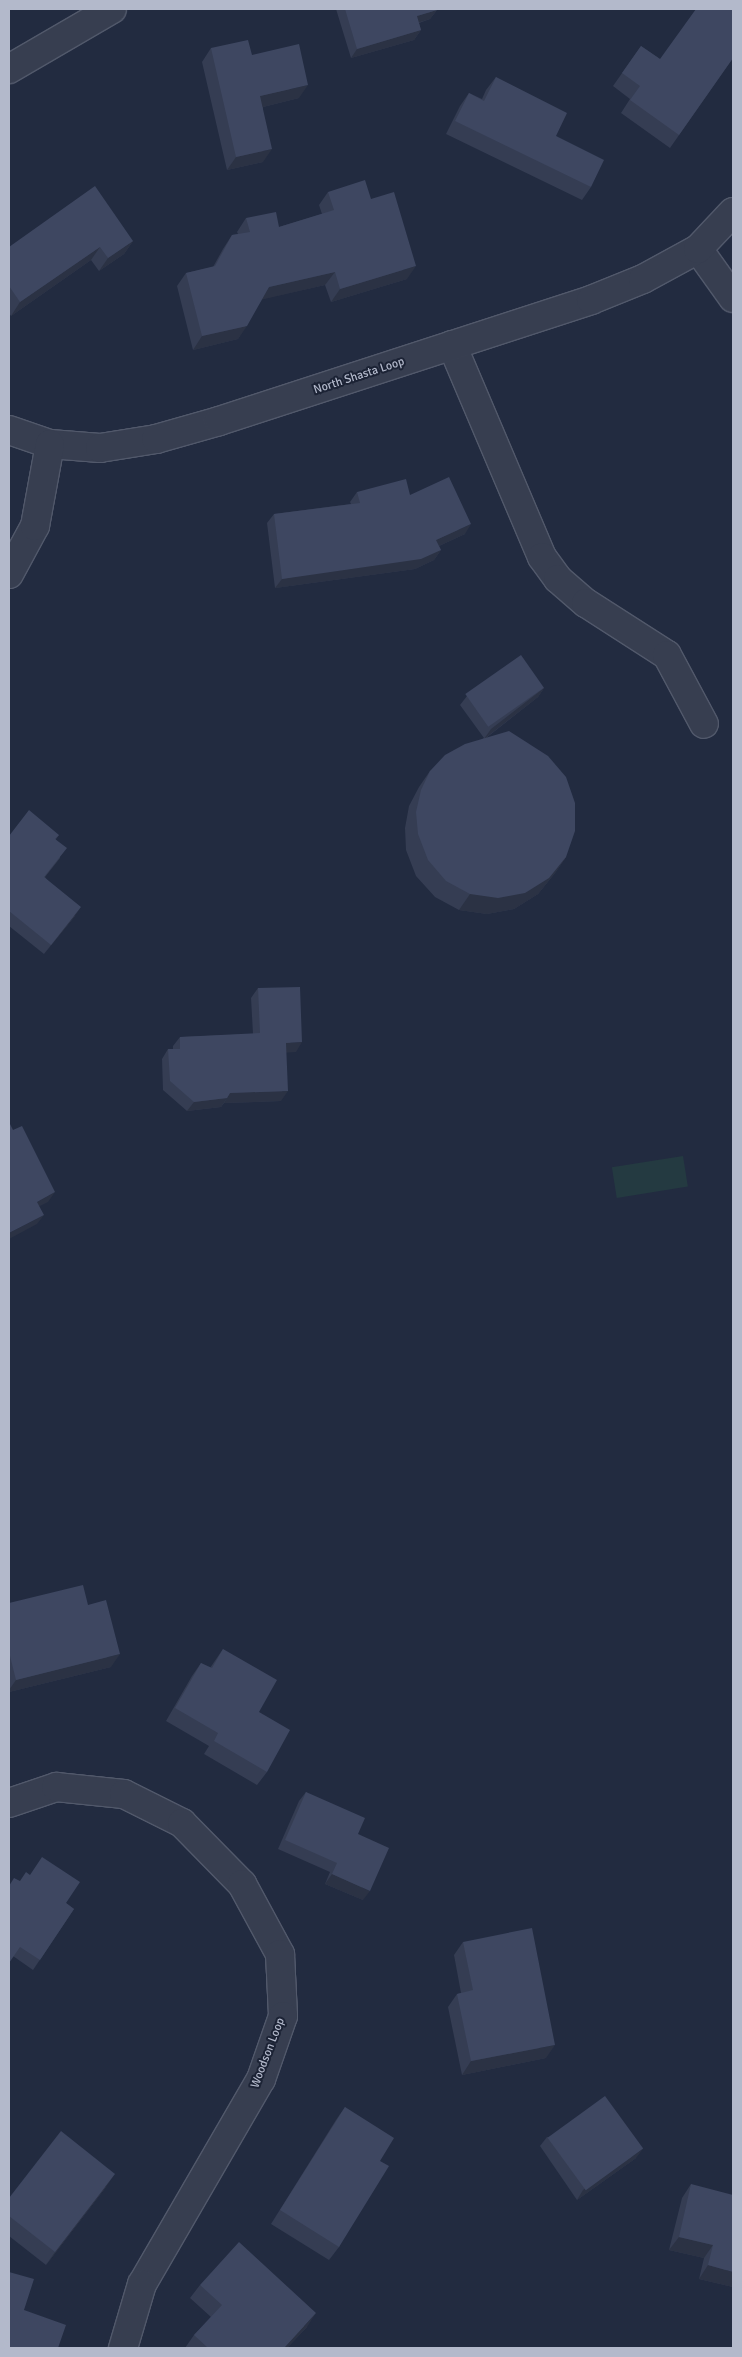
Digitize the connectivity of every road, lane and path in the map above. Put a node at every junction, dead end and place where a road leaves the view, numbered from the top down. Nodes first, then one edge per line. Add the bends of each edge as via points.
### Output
1 (112, 9) edge
2 (9, 69) edge
3 (733, 212) edge
4 (698, 249) junction
5 (733, 298) edge
6 (452, 346) junction
7 (9, 430) edge
8 (50, 444) junction
9 (9, 574) edge
10 (704, 724) dead end
11 (9, 1803) edge
12 (123, 2348) edge

1 - 2 street
3 - 4 street, North Shasta Loop
4 - 5 street
4 - 6 street, North Shasta Loop via 643,279 590,300
6 - 8 street, North Shasta Loop via 156,439 100,448
6 - 10 street via 542,556 558,578 586,603 668,655
7 - 8 street, North Shasta Loop
8 - 9 street via 35,526
11 - 12 street, Woodson Loop via 56,1787 124,1794 182,1823 242,1884 280,1954 283,2016 261,2079 142,2284

